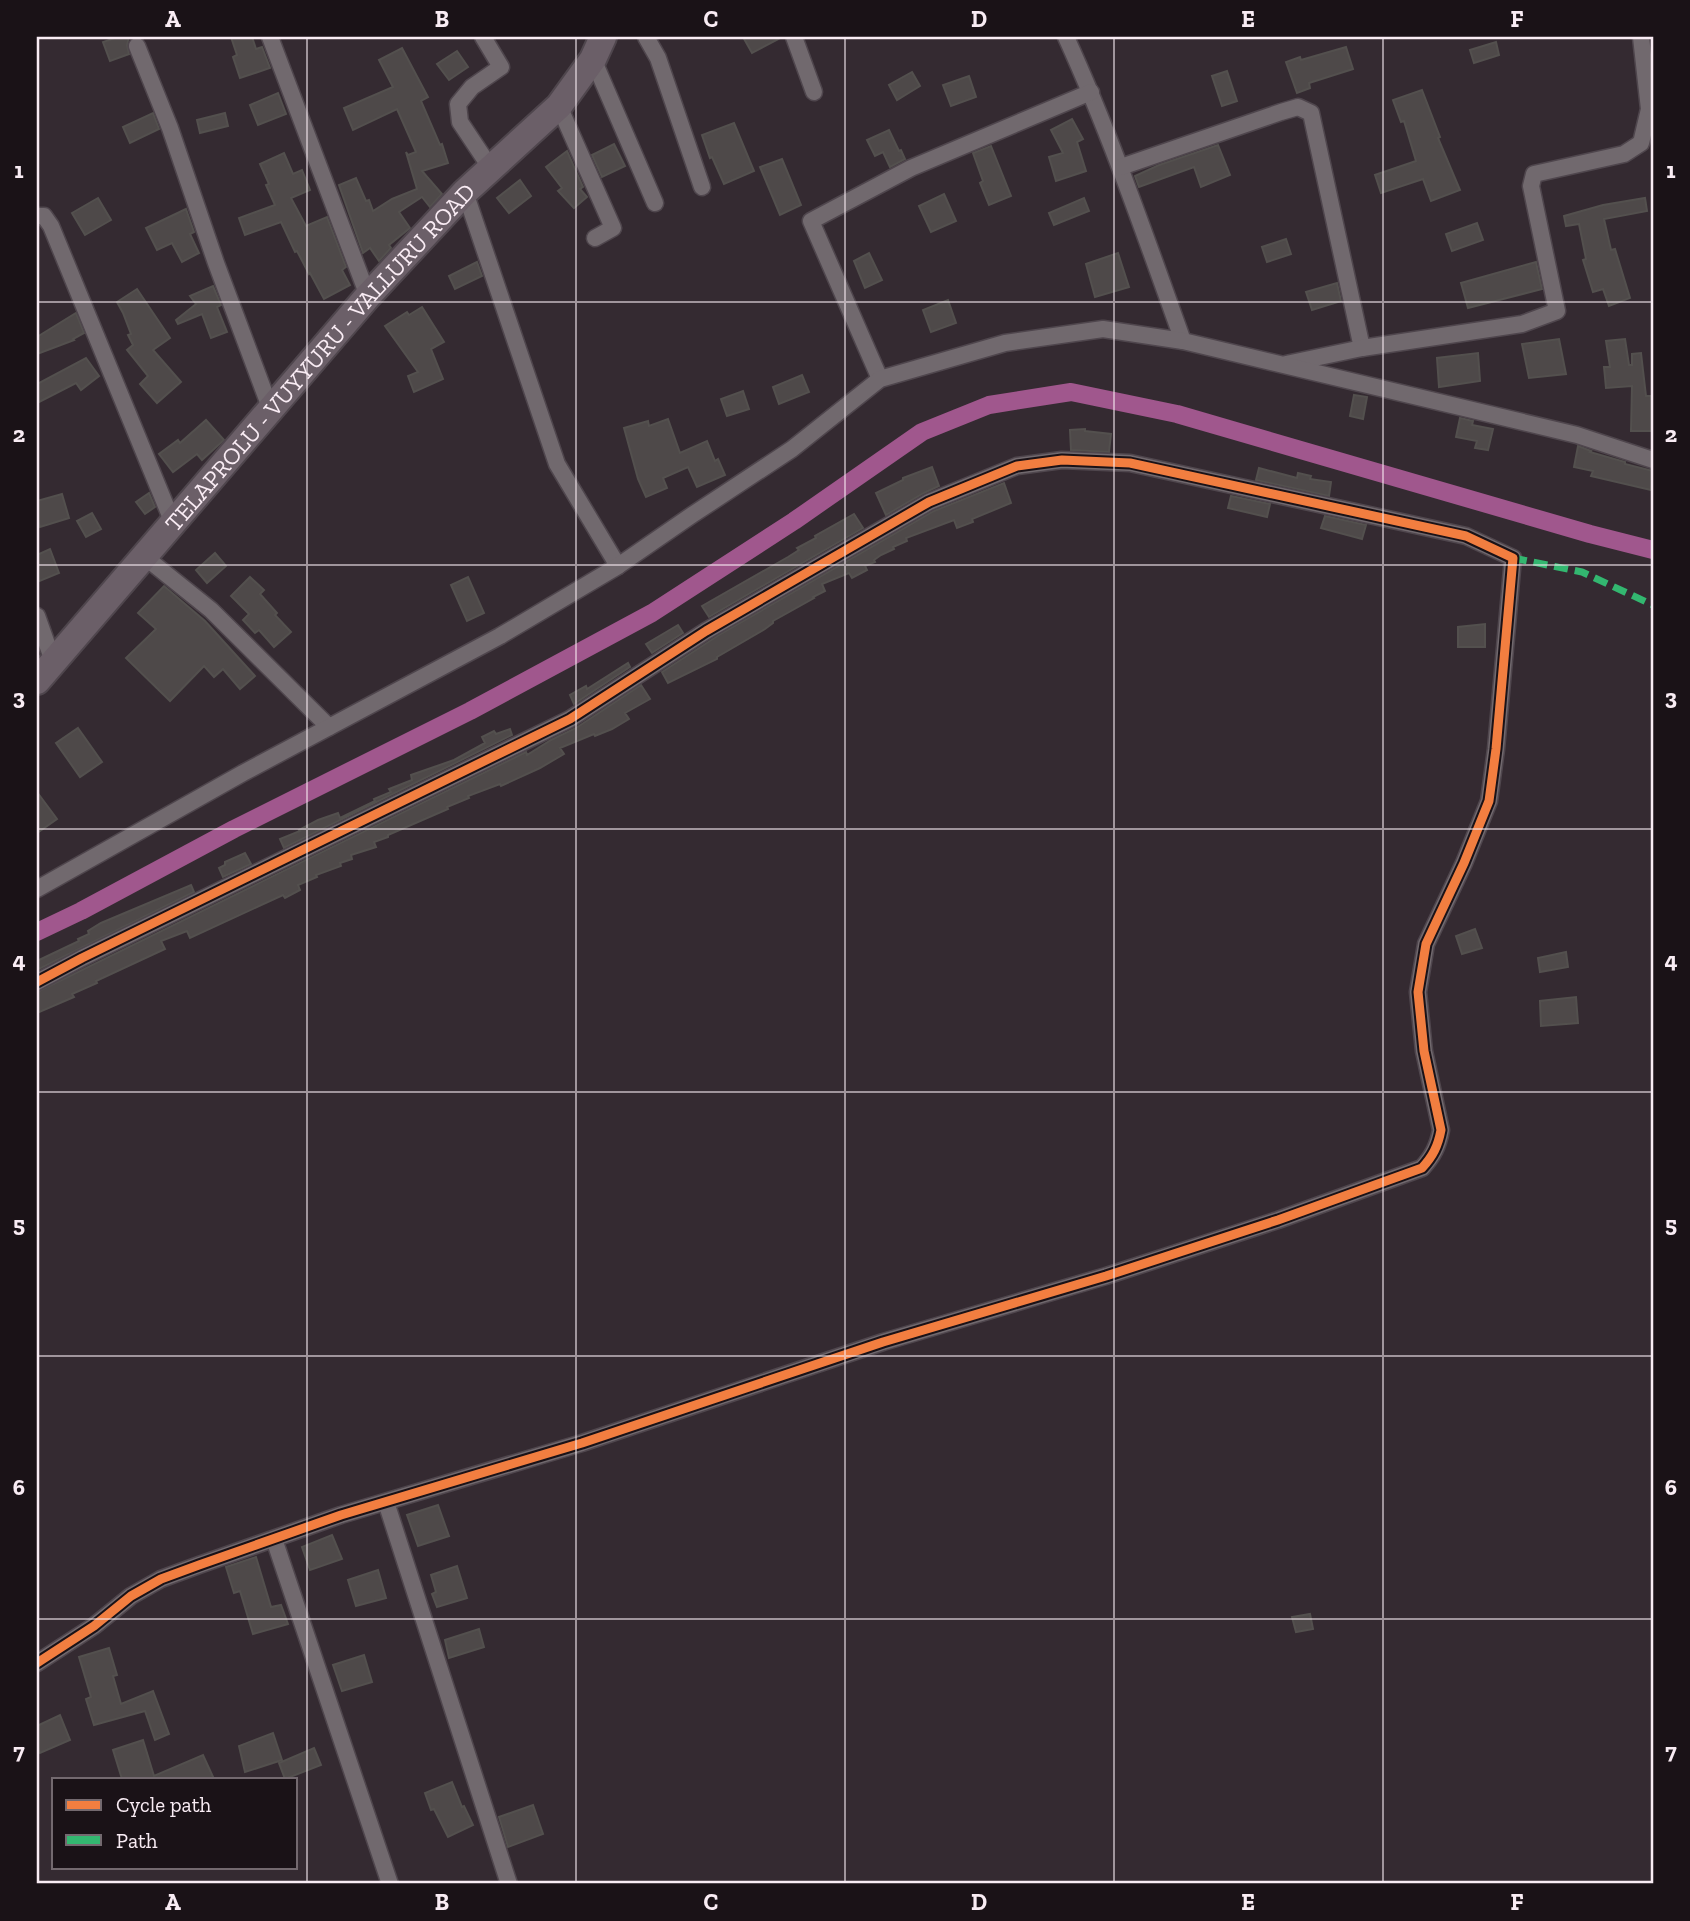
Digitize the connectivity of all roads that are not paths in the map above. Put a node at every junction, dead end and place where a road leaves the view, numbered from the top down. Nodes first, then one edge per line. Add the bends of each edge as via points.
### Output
1 (270, 37) edge
2 (483, 37) edge
3 (646, 37) edge
4 (794, 37) edge
5 (1066, 37) edge
6 (1640, 37) edge
7 (138, 46) dead end
8 (598, 48) edge
9 (814, 92) dead end
10 (1091, 92) junction
11 (559, 106) junction
12 (490, 167) junction
13 (1121, 167) junction
14 (702, 187) dead end
15 (465, 192) junction
16 (655, 203) dead end
17 (37, 216) edge
18 (596, 238) dead end
19 (368, 296) junction
20 (1183, 341) junction
21 (1362, 348) junction
22 (1282, 365) junction
23 (880, 379) junction
24 (271, 410) junction
25 (1653, 460) edge
26 (173, 523) junction
27 (145, 557) junction
28 (618, 566) junction
29 (37, 616) edge
30 (45, 671) edge
31 (329, 727) junction
32 (37, 889) edge
33 (37, 982) edge
34 (386, 1502) junction
35 (274, 1539) junction
36 (37, 1662) edge
37 (390, 1884) edge
38 (509, 1884) edge

1 - 19 street
2 - 12 street via 501,67 472,87 458,104 460,122
3 - 14 street via 658,58
4 - 9 street
5 - 10 street
6 - 21 street via 1649,109 1641,143 1624,154 1534,174 1531,186 1557,311 1522,324
7 - 24 street
8 - 11 main road, TELAPROLU - VUYYURU - VALLURU ROAD
8 - 16 street
10 - 13 street
10 - 23 street via 911,168 811,220
11 - 12 main road, TELAPROLU - VUYYURU - VALLURU ROAD
11 - 18 street via 613,228
12 - 15 main road, TELAPROLU - VUYYURU - VALLURU ROAD
13 - 20 street
13 - 21 street via 1281,111 1298,107 1311,113
15 - 19 main road, TELAPROLU - VUYYURU - VALLURU ROAD
15 - 28 street via 557,464
17 - 26 street via 44,216 51,226
19 - 24 main road, TELAPROLU - VUYYURU - VALLURU ROAD
20 - 22 street
20 - 23 street via 1103,329 1005,343
21 - 22 street
22 - 25 street via 1577,435
23 - 28 street via 792,449
24 - 26 main road, TELAPROLU - VUYYURU - VALLURU ROAD
26 - 27 main road, TELAPROLU - VUYYURU - VALLURU ROAD
27 - 30 main road, TELAPROLU - VUYYURU - VALLURU ROAD
27 - 31 street via 211,610
28 - 31 street via 500,636
29 - 30 street
31 - 32 street
33 - 34 street via 570,719 706,631 929,502 1017,466 1062,460 1130,463 1466,536 1513,558 1489,801 1426,943 1418,992 1424,1051 1441,1130 1433,1157 1422,1168 1106,1276 883,1342 582,1443
34 - 35 street
34 - 38 street
35 - 36 street via 161,1579
35 - 37 street

